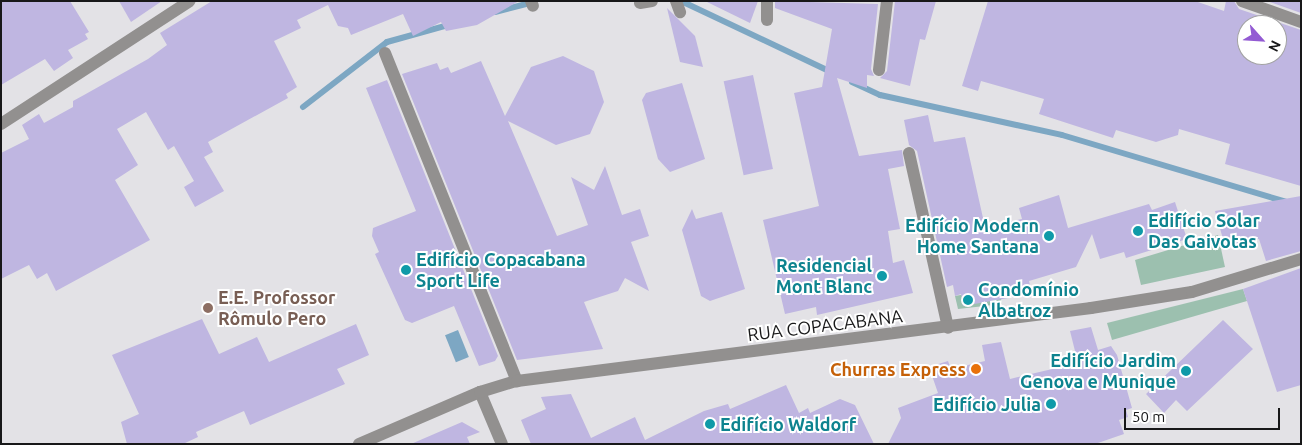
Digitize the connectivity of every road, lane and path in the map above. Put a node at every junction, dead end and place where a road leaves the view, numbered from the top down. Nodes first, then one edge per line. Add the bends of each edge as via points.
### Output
1 (190, 1) edge
2 (767, 1) edge
3 (887, 1) edge
4 (1242, 1) edge
5 (767, 20) dead end
6 (1301, 22) edge
7 (386, 53) dead end
8 (879, 70) dead end
9 (1, 124) edge
10 (909, 152) dead end
11 (1301, 259) edge
12 (948, 328) junction
13 (517, 381) junction
14 (480, 392) junction
15 (360, 444) edge
16 (502, 444) edge

1 - 9 street
2 - 5 street
3 - 8 street
4 - 6 street
7 - 13 street
10 - 12 street
11 - 12 street, RUA COPACABANA via 1192,292
12 - 13 street, RUA COPACABANA
13 - 14 street, RUA COPACABANA
14 - 15 street, RUA COPACABANA
14 - 16 street

